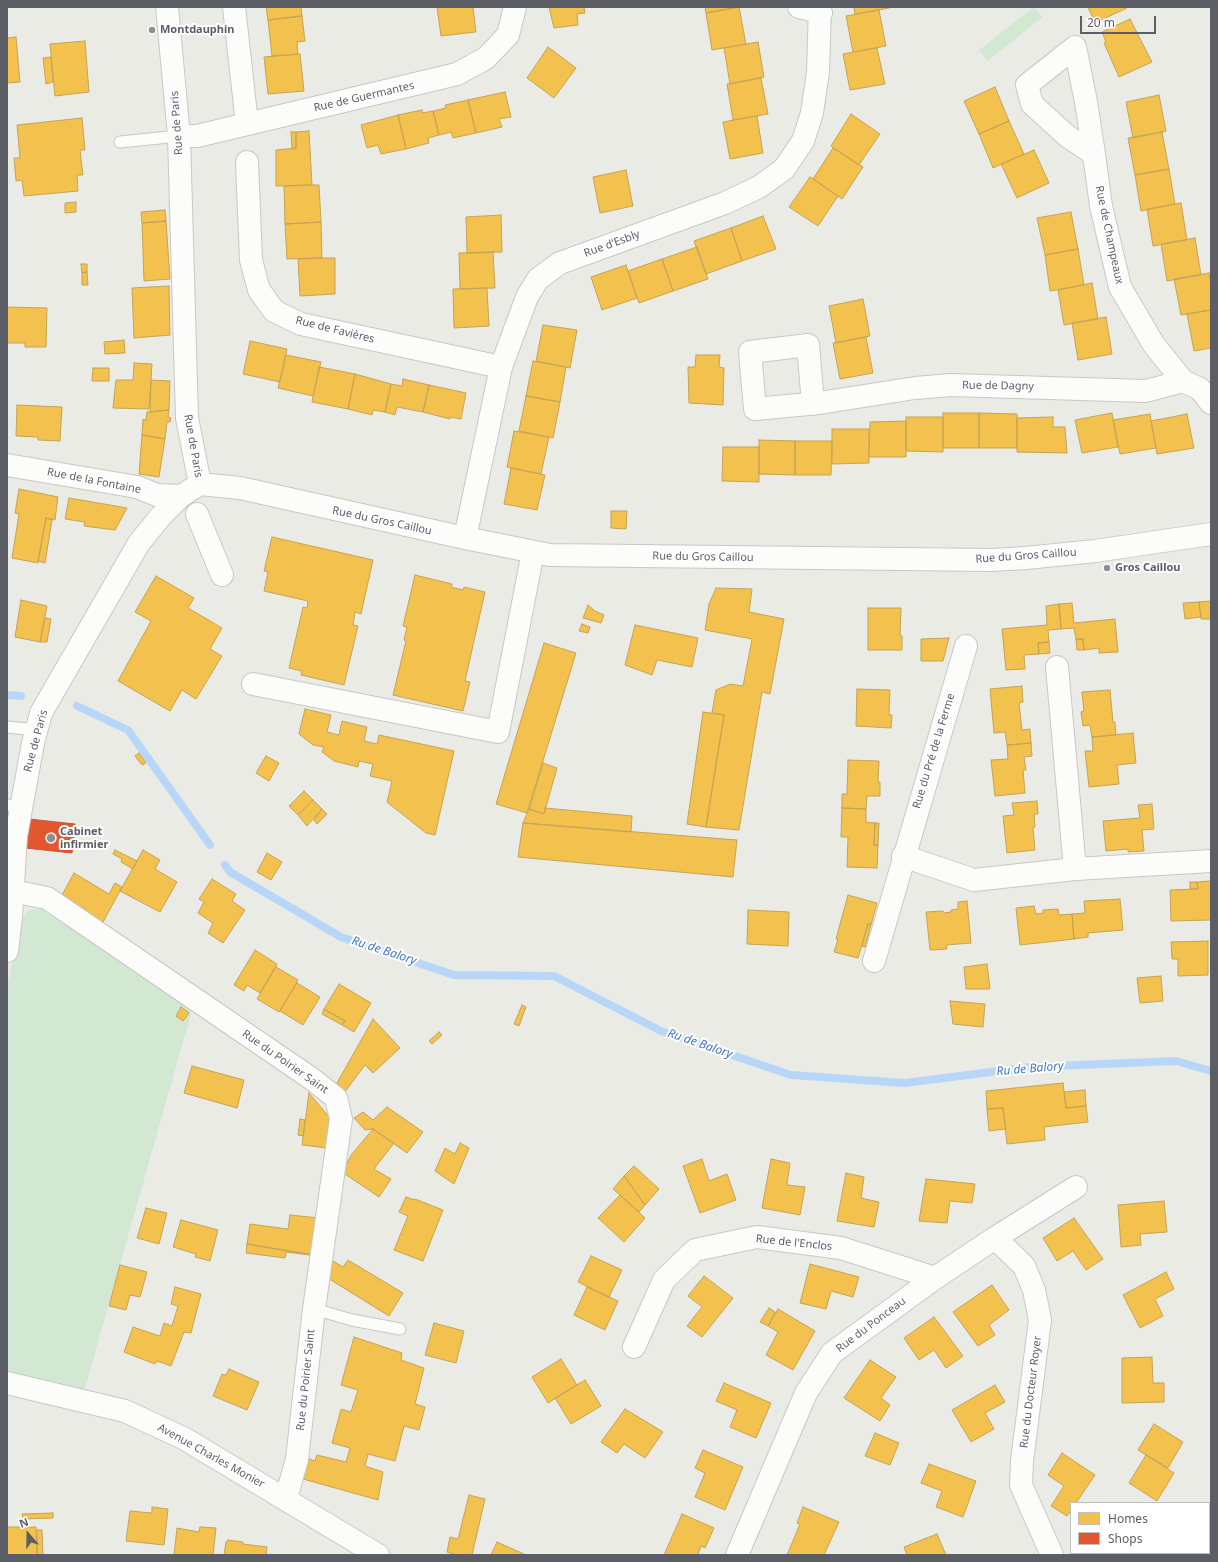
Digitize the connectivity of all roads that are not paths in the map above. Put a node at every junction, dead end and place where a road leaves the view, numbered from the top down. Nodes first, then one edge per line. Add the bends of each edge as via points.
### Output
1 (167, 7) edge
2 (234, 7) edge
3 (515, 7) edge
4 (799, 7) edge
5 (820, 10) edge
6 (247, 124) junction
7 (179, 136) junction
8 (120, 142) dead end
9 (1094, 154) dead end
10 (247, 162) dead end
11 (501, 367) junction
12 (1183, 381) junction
13 (1211, 403) edge
14 (813, 404) dead end
15 (7, 465) edge
16 (200, 484) junction
17 (181, 496) junction
18 (197, 514) dead end
19 (1211, 534) edge
20 (465, 538) junction
21 (533, 552) junction
22 (222, 575) dead end
23 (966, 646) dead end
24 (1057, 667) dead end
25 (253, 684) dead end
26 (7, 727) edge
27 (36, 730) junction
28 (14, 806) edge
29 (903, 856) junction
30 (1211, 861) edge
31 (1075, 869) junction
32 (12, 891) junction
33 (7, 951) edge
34 (874, 961) dead end
35 (1076, 1187) dead end
36 (995, 1238) junction
37 (935, 1278) junction
38 (314, 1309) junction
39 (400, 1329) dead end
40 (634, 1347) dead end
41 (7, 1383) edge
42 (286, 1498) junction
43 (378, 1555) edge
44 (737, 1555) edge
45 (1052, 1555) edge

1 - 7 street, Rue de Paris
2 - 6 street
3 - 6 street, Rue de Guermantes via 508,35 486,58 457,74
4 - 5 street, Rue d'Esbly
5 - 11 street, Rue d'Esbly via 818,72 812,113 803,141 784,169 759,187 725,203 560,263 538,279 527,297
6 - 7 street, Rue de Guermantes via 197,136
7 - 8 lane
7 - 16 street, Rue de Paris via 187,418
9 - 12 street, Rue de Champeaux via 1101,206 1120,287 1154,344
10 - 11 street, Rue de Favières via 251,260 259,290 274,312 302,324
11 - 20 street, Rue d'Esbly
12 - 13 street, Rue de Champeaux via 1200,389
12 - 14 street, Rue de Dagny via 1146,391 951,385
15 - 17 street, Rue de la Fontaine via 137,487 157,495
16 - 17 street, Rue de Paris
16 - 20 street, Rue du Gros Caillou via 240,488
17 - 27 street, Rue de Paris via 139,543 41,713
18 - 22 street
19 - 21 street, Rue du Gros Caillou via 1095,551 991,560 550,555
20 - 21 street, Rue du Gros Caillou
21 - 25 street via 498,732
23 - 29 street, Rue du Pré de la Ferme
24 - 31 street
26 - 27 lane
27 - 28 street, Rue de Paris
28 - 32 street, Rue de Paris via 16,836
29 - 31 street via 974,880
29 - 34 street, Rue du Pré de la Ferme
30 - 31 street
32 - 33 street, Rue de Paris
32 - 38 street, Rue du Poirier Saint via 47,898 336,1098 341,1119
35 - 36 street, Rue du Ponceau
36 - 37 street, Rue du Ponceau
36 - 45 street, Rue du Docteur Royer via 1024,1266 1034,1290 1040,1320 1021,1486
37 - 40 street, Rue de l'Enclos via 841,1248 757,1237 695,1250 664,1280
37 - 44 street, Rue du Ponceau via 832,1353 806,1393
38 - 39 lane via 352,1320
38 - 42 street, Rue du Poirier Saint via 297,1460
41 - 42 street, Avenue Charles Monier via 124,1411 184,1439
42 - 43 street, Avenue Charles Monier

